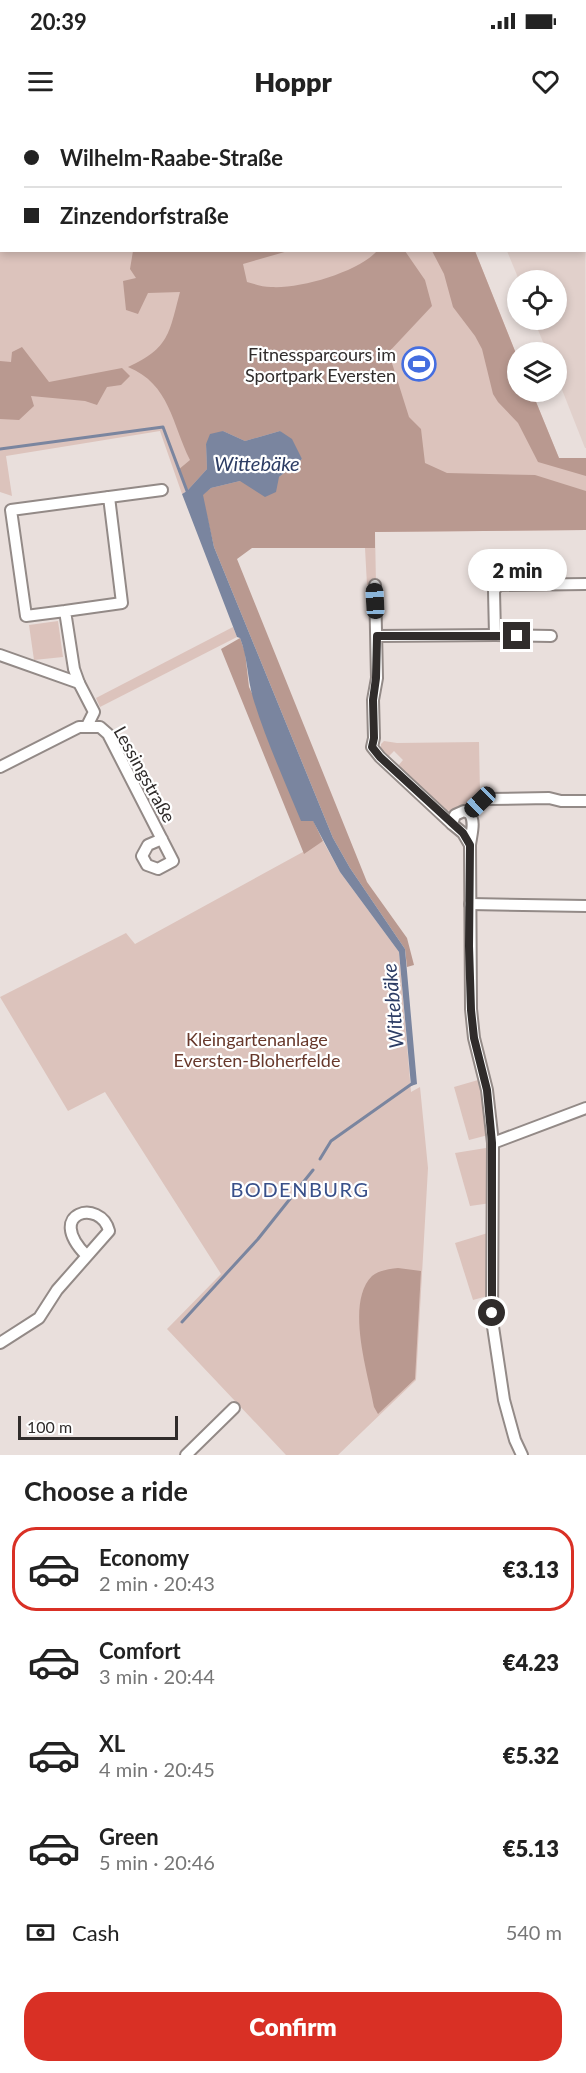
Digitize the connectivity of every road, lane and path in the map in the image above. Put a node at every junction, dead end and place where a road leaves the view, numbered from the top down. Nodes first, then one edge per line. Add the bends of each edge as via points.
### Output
1 (162, 490) dead end
2 (109, 497) junction
3 (586, 584) edge
4 (375, 585) dead end
5 (65, 611) junction
6 (495, 635) junction
7 (377, 636) junction
8 (551, 636) dead end
9 (0, 655) edge
10 (79, 683) junction
11 (87, 726) junction
12 (0, 767) edge
13 (586, 801) edge
14 (469, 813) junction
15 (452, 824) junction
16 (162, 839) dead end
17 (470, 845) junction
18 (470, 904) junction
19 (586, 906) edge
20 (586, 1108) edge
21 (492, 1143) junction
22 (86, 1256) dead end
23 (0, 1343) edge
24 (234, 1408) dead end
25 (186, 1455) edge
26 (522, 1455) edge

1 - 2 street
2 - 5 street via 122,603
2 - 5 street via 11,510 26,616
3 - 6 street via 498,585 494,591
4 - 7 street
5 - 10 street
6 - 7 street
6 - 8 street
7 - 15 street via 372,747
9 - 10 street
10 - 11 street via 94,712
11 - 12 street, Lessingstraße
11 - 16 street, Lessingstraße via 100,727 108,734
13 - 14 street via 488,799
14 - 15 street via 456,815
14 - 17 street via 473,823
15 - 17 street
17 - 18 street
18 - 19 street
18 - 21 street via 471,1010 487,1090
20 - 21 street
21 - 26 street via 492,1320 504,1400
22 - 23 street via 39,1318
24 - 25 street

